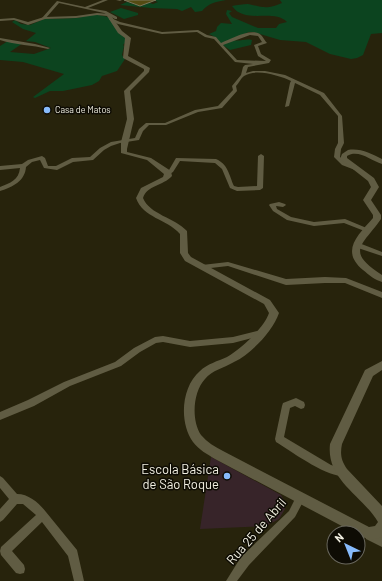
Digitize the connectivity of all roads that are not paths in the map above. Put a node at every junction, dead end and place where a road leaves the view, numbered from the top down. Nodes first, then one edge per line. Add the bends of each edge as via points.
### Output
1 (106, 0) edge
2 (57, 1) edge
3 (79, 6) junction
4 (44, 18) junction
5 (0, 20) edge
6 (114, 20) junction
7 (0, 39) edge
8 (7, 41) junction
9 (0, 44) edge
10 (221, 44) junction
11 (48, 48) dead end
12 (264, 63) junction
13 (243, 75) junction
14 (295, 81) junction
15 (287, 106) dead end
16 (125, 138) junction
17 (260, 156) dead end
18 (382, 162) edge
19 (23, 166) junction
20 (0, 168) edge
21 (355, 168) junction
22 (168, 172) junction
23 (0, 188) edge
24 (283, 205) dead end
25 (379, 214) edge
26 (367, 230) junction
27 (357, 245) junction
28 (382, 254) edge
29 (202, 267) junction
30 (382, 279) edge
31 (382, 295) edge
32 (261, 333) junction
33 (382, 365) edge
34 (301, 405) dead end
35 (0, 416) edge
36 (342, 472) junction
37 (0, 481) edge
38 (300, 498) junction
39 (15, 499) junction
40 (43, 515) junction
41 (0, 517) edge
42 (382, 518) edge
43 (379, 533) edge
44 (20, 569) dead end
45 (79, 581) edge
46 (231, 581) edge

1 - 3 street via 85,8
2 - 3 street
2 - 4 street
3 - 6 street via 105,12 116,18
4 - 5 street via 28,24 14,19
4 - 6 street via 97,14
6 - 10 street via 162,33 198,31 215,38
6 - 16 street via 120,32 128,38 125,57 147,68 127,91 130,117
7 - 8 street
8 - 9 street
8 - 11 street via 34,43
10 - 12 street via 236,61
10 - 12 street via 248,33 258,35 265,43 256,45 257,52 269,60
12 - 13 street via 247,66
13 - 14 street via 260,72
13 - 16 street via 235,83 235,90 220,107 197,111 166,124 148,124 141,130 137,139
14 - 15 street via 292,83
14 - 21 street via 322,94 340,116 341,143 337,157 344,164
16 - 19 street via 91,159 72,160 57,168 49,168 42,158
16 - 22 street via 124,154 149,159
17 - 22 street via 260,188 232,187 227,172 221,163 216,161 178,158
18 - 21 street via 357,151 348,151 344,159
19 - 20 street
19 - 23 street via 23,175 19,180
21 - 25 street via 371,180 375,187 367,200
22 - 29 street via 164,181 140,193 142,206 177,225 184,233 184,253 188,259
24 - 26 street via 272,205 289,219 314,224 345,221
25 - 26 street
26 - 27 street
27 - 28 street
27 - 30 street via 354,253 357,261
29 - 31 street via 228,264 286,282 346,281
29 - 32 street via 267,302 274,313
32 - 35 street via 233,340 190,344 154,340 118,364 66,384
32 - 38 street via 234,358 202,375 193,390 191,425 194,435 211,451
33 - 36 street via 369,373 336,444 335,456
34 - 36 street via 296,402 286,406 279,439 329,469
36 - 42 street via 376,507
37 - 39 street
38 - 43 street
38 - 46 street, Rua 25 de Abril via 292,514 245,561
39 - 40 street via 24,499
39 - 41 street
40 - 44 street via 5,551
40 - 45 street via 73,554

